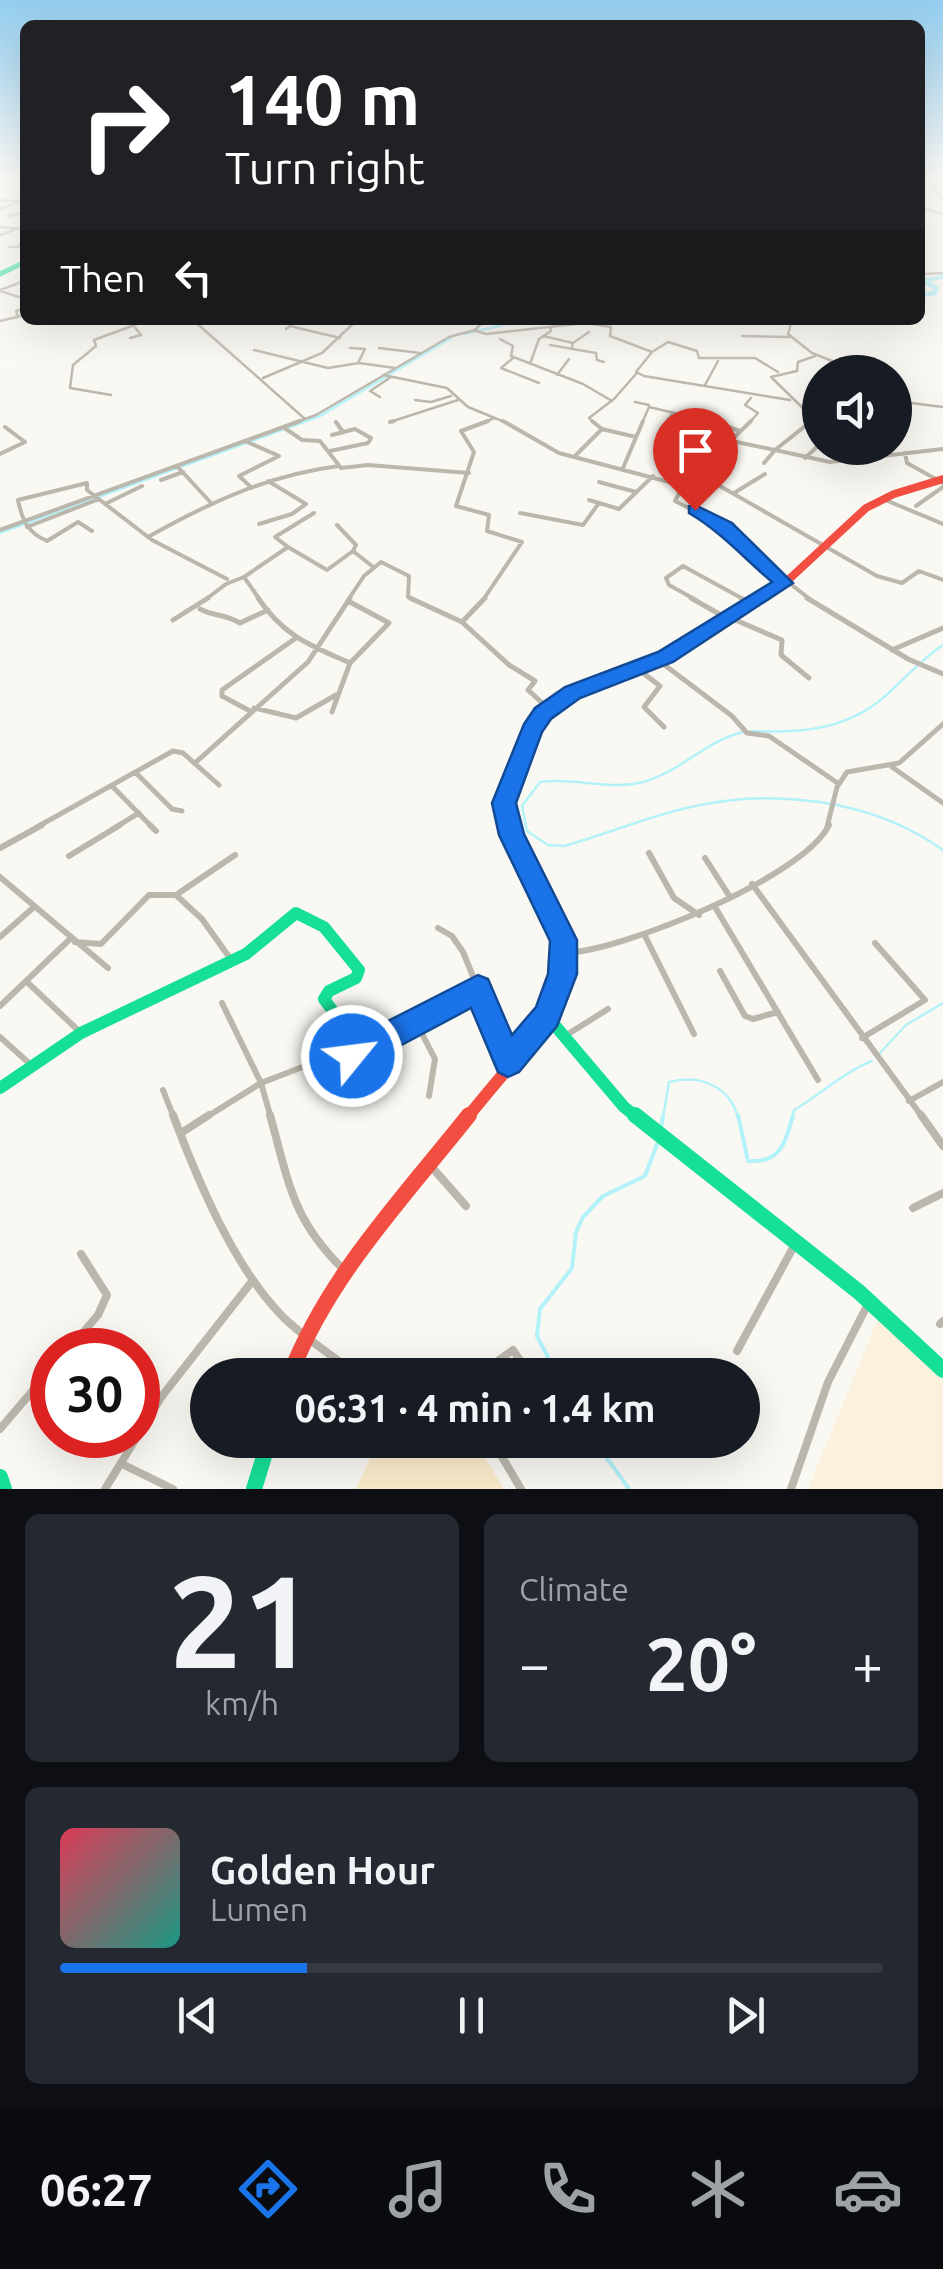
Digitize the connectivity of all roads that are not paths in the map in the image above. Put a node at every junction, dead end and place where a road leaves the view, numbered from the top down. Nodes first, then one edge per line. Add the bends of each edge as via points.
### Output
1 (18, 245) edge
2 (8, 247) dead end
3 (20, 310) edge
4 (18, 316) joint
5 (0, 321) edge
6 (131, 325) edge
7 (134, 325) edge
8 (199, 325) edge
9 (352, 325) edge
10 (481, 325) edge
11 (559, 325) edge
12 (598, 325) edge
13 (789, 325) edge
14 (550, 326) junction
15 (286, 329) dead end
16 (475, 332) junction
17 (589, 332) dead end
18 (543, 336) junction
19 (742, 336) dead end
20 (790, 337) junction
21 (130, 338) dead end
22 (340, 338) junction
23 (500, 340) dead end
24 (573, 342) junction
25 (550, 345) dead end
26 (350, 348) dead end
27 (379, 348) dead end
28 (572, 349) junction
29 (254, 350) dead end
30 (652, 352) junction
31 (420, 354) junction
32 (814, 355) edge
33 (514, 358) junction
34 (569, 358) dead end
35 (718, 361) junction
36 (802, 361) edge
37 (302, 362) junction
38 (604, 362) dead end
39 (358, 363) junction
40 (530, 364) junction
41 (395, 368) junction
42 (778, 372) junction
43 (636, 374) junction
44 (387, 376) junction
45 (558, 376) junction
46 (263, 378) junction
47 (539, 384) dead end
48 (705, 385) junction
49 (111, 395) dead end
50 (452, 396) junction
51 (380, 397) dead end
52 (752, 398) junction
53 (416, 400) dead end
54 (458, 400) junction
55 (790, 400) junction
56 (612, 401) junction
57 (636, 402) dead end
58 (912, 403) edge
59 (652, 407) junction
60 (943, 407) edge
61 (802, 409) edge
62 (673, 412) junction
63 (496, 417) junction
64 (305, 419) junction
65 (667, 421) dead end
66 (336, 422) dead end
67 (390, 422) dead end
68 (5, 427) dead end
69 (285, 429) junction
70 (602, 429) junction
71 (740, 431) junction
72 (343, 432) junction
73 (802, 432) edge
74 (332, 435) dead end
75 (636, 437) junction
76 (732, 440) junction
77 (247, 443) junction
78 (943, 449) edge
79 (775, 450) junction
80 (329, 451) junction
81 (912, 452) edge
82 (0, 454) edge
83 (575, 456) junction
84 (802, 457) edge
85 (764, 463) dead end
86 (911, 465) edge
87 (339, 466) junction
88 (623, 468) junction
89 (180, 469) junction
90 (470, 473) junction
91 (699, 474) junction
92 (765, 474) dead end
93 (653, 476) junction
94 (161, 480) dead end
95 (268, 481) junction
96 (598, 482) dead end
97 (942, 482) edge
98 (142, 486) dead end
99 (684, 486) junction
100 (252, 488) junction
101 (636, 492) junction
102 (733, 493) junction
103 (97, 497) junction
104 (883, 499) junction
105 (589, 500) dead end
106 (598, 503) junction
107 (105, 504) junction
108 (212, 504) junction
109 (916, 506) dead end
110 (303, 508) junction
111 (520, 512) dead end
112 (24, 524) junction
113 (259, 524) dead end
114 (943, 524) edge
115 (337, 526) dead end
116 (0, 530) edge
117 (92, 530) dead end
118 (148, 537) junction
119 (288, 547) junction
120 (826, 549) junction
121 (353, 552) junction
122 (372, 566) junction
123 (244, 576) junction
124 (227, 580) junction
125 (943, 580) edge
126 (784, 583) junction
127 (348, 601) junction
128 (752, 604) junction
129 (199, 608) junction
130 (268, 610) junction
131 (729, 618) junction
132 (173, 620) dead end
133 (462, 622) junction
134 (943, 628) edge
135 (296, 638) junction
136 (316, 648) junction
137 (892, 650) junction
138 (658, 660) junction
139 (350, 662) junction
140 (637, 668) junction
141 (943, 674) edge
142 (809, 678) dead end
143 (336, 695) junction
144 (252, 709) junction
145 (549, 709) junction
146 (332, 712) dead end
147 (943, 724) edge
148 (664, 727) dead end
149 (195, 763) junction
150 (892, 767) junction
151 (134, 772) junction
152 (220, 784) dead end
153 (840, 784) junction
154 (112, 786) junction
155 (943, 802) edge
156 (182, 811) dead end
157 (139, 813) junction
158 (156, 831) dead end
159 (0, 848) edge
160 (649, 853) dead end
161 (236, 855) dead end
162 (70, 856) dead end
163 (705, 858) dead end
164 (1, 879) edge
165 (752, 884) junction
166 (176, 895) junction
167 (730, 897) junction
168 (34, 907) junction
169 (715, 907) junction
170 (699, 915) junction
171 (438, 928) dead end
172 (644, 934) junction
173 (0, 937) edge
174 (73, 940) junction
175 (875, 942) dead end
176 (566, 953) junction
177 (232, 961) junction
178 (108, 968) dead end
179 (720, 971) dead end
180 (26, 981) junction
181 (478, 989) junction
182 (2, 1001) edge
183 (222, 1003) dead end
184 (608, 1010) dead end
185 (778, 1012) junction
186 (547, 1016) junction
187 (415, 1020) junction
188 (81, 1033) junction
189 (694, 1034) dead end
190 (564, 1036) junction
191 (0, 1037) edge
192 (862, 1038) junction
193 (352, 1056) junction
194 (508, 1062) junction
195 (30, 1064) junction
196 (818, 1080) dead end
197 (943, 1082) edge
198 (261, 1083) junction
199 (0, 1088) edge
200 (163, 1090) dead end
201 (429, 1096) dead end
202 (908, 1101) junction
203 (180, 1134) junction
204 (943, 1146) edge
205 (430, 1165) junction
206 (943, 1193) edge
207 (466, 1206) dead end
208 (913, 1208) dead end
209 (796, 1244) junction
210 (81, 1254) dead end
211 (344, 1271) junction
212 (253, 1280) junction
213 (870, 1301) junction
214 (87, 1328) edge
215 (305, 1336) junction
216 (737, 1351) dead end
217 (297, 1358) edge
218 (335, 1358) edge
219 (943, 1370) edge
220 (30, 1394) edge
221 (0, 1429) edge
222 (263, 1458) edge
223 (503, 1458) edge
224 (120, 1463) junction
225 (0, 1478) edge
226 (4, 1489) edge
227 (105, 1489) edge
228 (172, 1489) edge
229 (254, 1489) edge
230 (521, 1489) edge
231 (791, 1489) edge

1 - 2 street
3 - 4 street
4 - 5 street
6 - 49 street via 94,340 96,346 72,365 70,388
7 - 21 street via 142,335
8 - 46 street
9 - 22 street
10 - 16 street
11 - 14 street
12 - 30 street
13 - 20 street
14 - 16 street
14 - 18 street
15 - 22 street
16 - 31 street via 449,337
17 - 24 street
18 - 24 street
18 - 40 street
19 - 20 street
20 - 32 street
22 - 37 street
23 - 33 street via 513,346
24 - 28 street
25 - 28 street
26 - 39 street via 364,349
27 - 31 street
28 - 38 street via 596,353
29 - 37 street
30 - 35 street via 670,342
30 - 43 street
31 - 41 street
33 - 40 street
33 - 47 street via 501,368
34 - 45 street
35 - 42 street via 755,358
35 - 48 street
36 - 42 street via 797,371
37 - 39 street via 328,368
37 - 46 street
39 - 41 street
40 - 45 street
41 - 44 street
42 - 55 street via 771,379
43 - 48 street
43 - 56 street
44 - 50 street via 446,388
44 - 51 street via 370,392
44 - 64 street
45 - 56 street
46 - 64 street
48 - 52 street
50 - 53 street
50 - 54 street
52 - 55 street
52 - 71 street via 745,405 758,412
54 - 63 street
54 - 67 street
55 - 61 street
56 - 70 street via 588,419
57 - 59 street
58 - 60 street
59 - 62 street
59 - 75 street
62 - 65 street
62 - 71 street
63 - 83 street
63 - 90 street via 461,431 474,450
64 - 69 street
66 - 72 street
68 - 82 street via 25,442
69 - 77 street
69 - 80 street via 302,440 319,440
70 - 75 street
70 - 83 street
71 - 76 street
72 - 74 street
72 - 80 street via 371,438
73 - 79 street
75 - 88 street
76 - 79 street
76 - 91 street
77 - 89 street
77 - 100 street via 279,456 239,476
78 - 81 street
79 - 84 street
79 - 85 street
80 - 87 street
83 - 88 street
86 - 97 street
87 - 90 street
87 - 95 street via 291,471
88 - 93 street
89 - 94 street
89 - 103 street
89 - 108 street
90 - 133 street via 456,506 489,515 487,531 522,542 497,574 494,590
91 - 99 street
91 - 102 street
92 - 102 street
93 - 99 street
93 - 101 street
95 - 100 street
95 - 110 street
96 - 101 street
97 - 104 main road
97 - 109 street
98 - 107 street
99 - 126 street via 674,501 726,527
100 - 108 street
101 - 106 street via 619,509
102 - 120 street
103 - 107 street
103 - 112 street
103 - 112 street via 83,482 23,498 18,500
104 - 114 street
104 - 120 main road
105 - 106 street
106 - 111 street via 584,525
107 - 118 street
108 - 118 street
110 - 113 street
110 - 119 street via 314,514 274,537
112 - 116 street
112 - 117 street via 47,541 78,522
115 - 121 street via 356,545
118 - 124 street
119 - 121 street via 327,570
119 - 123 street
120 - 125 street via 894,582 919,571
120 - 126 main road
121 - 122 street
122 - 127 street
122 - 133 street via 384,562 408,574 408,596
123 - 124 street
123 - 130 street
124 - 129 street
126 - 128 main road
126 - 137 street
127 - 136 street
127 - 139 street via 390,623
128 - 131 main road
128 - 131 street via 683,566 666,578
129 - 130 street via 240,623
129 - 132 street
130 - 135 street
131 - 138 main road
131 - 142 street via 782,640 780,655
133 - 145 street via 535,682 528,690
134 - 137 street
135 - 136 street
135 - 144 street via 222,690 222,696
136 - 139 street
136 - 144 street
137 - 141 street
138 - 140 main road
138 - 153 street via 748,733 769,736
139 - 143 street
140 - 145 main road via 582,688
140 - 148 street via 658,683 644,707
143 - 144 street via 296,718
143 - 146 street
144 - 149 street
145 - 176 main road via 525,744 504,803 511,835
147 - 150 street
149 - 151 street via 173,752
149 - 152 street
150 - 153 street via 853,769
150 - 155 street
151 - 154 street
151 - 156 street
153 - 165 street via 832,822 817,841
154 - 157 street
154 - 159 street
157 - 158 street
157 - 162 street
160 - 170 street via 674,898
161 - 166 street
163 - 167 street
164 - 168 street
165 - 167 street
165 - 192 street
166 - 174 street via 149,895 101,944
166 - 177 street
167 - 169 street
168 - 173 street
168 - 174 street
169 - 170 street
169 - 185 street
170 - 172 street
171 - 181 street via 458,943
172 - 176 street
172 - 189 street
174 - 178 street
174 - 180 street
175 - 192 street via 924,1000
176 - 186 main road
177 - 188 main road
177 - 193 main road via 296,913 320,925 359,970 324,999 344,1025
179 - 185 street via 745,1016
180 - 182 street
180 - 188 street
181 - 187 street
181 - 194 street
183 - 198 street
184 - 190 street
185 - 196 street
186 - 190 main road
186 - 194 main road
187 - 193 street
187 - 201 street via 435,1060
188 - 195 main road
190 - 209 main road via 624,1107
191 - 195 street
192 - 202 street
193 - 198 street
194 - 205 main road
195 - 199 main road
197 - 202 street
198 - 203 street
198 - 211 street via 296,1210
200 - 203 street
202 - 204 street
203 - 212 street
205 - 207 street
205 - 211 main road
206 - 208 street
209 - 213 main road
209 - 216 street
210 - 214 street via 107,1294
211 - 215 main road
212 - 215 street
212 - 224 street via 162,1396
213 - 219 main road
213 - 231 street via 828,1382
215 - 217 main road
215 - 218 street
220 - 221 street
222 - 229 main road
223 - 230 street
224 - 227 street
224 - 228 street
225 - 226 main road

